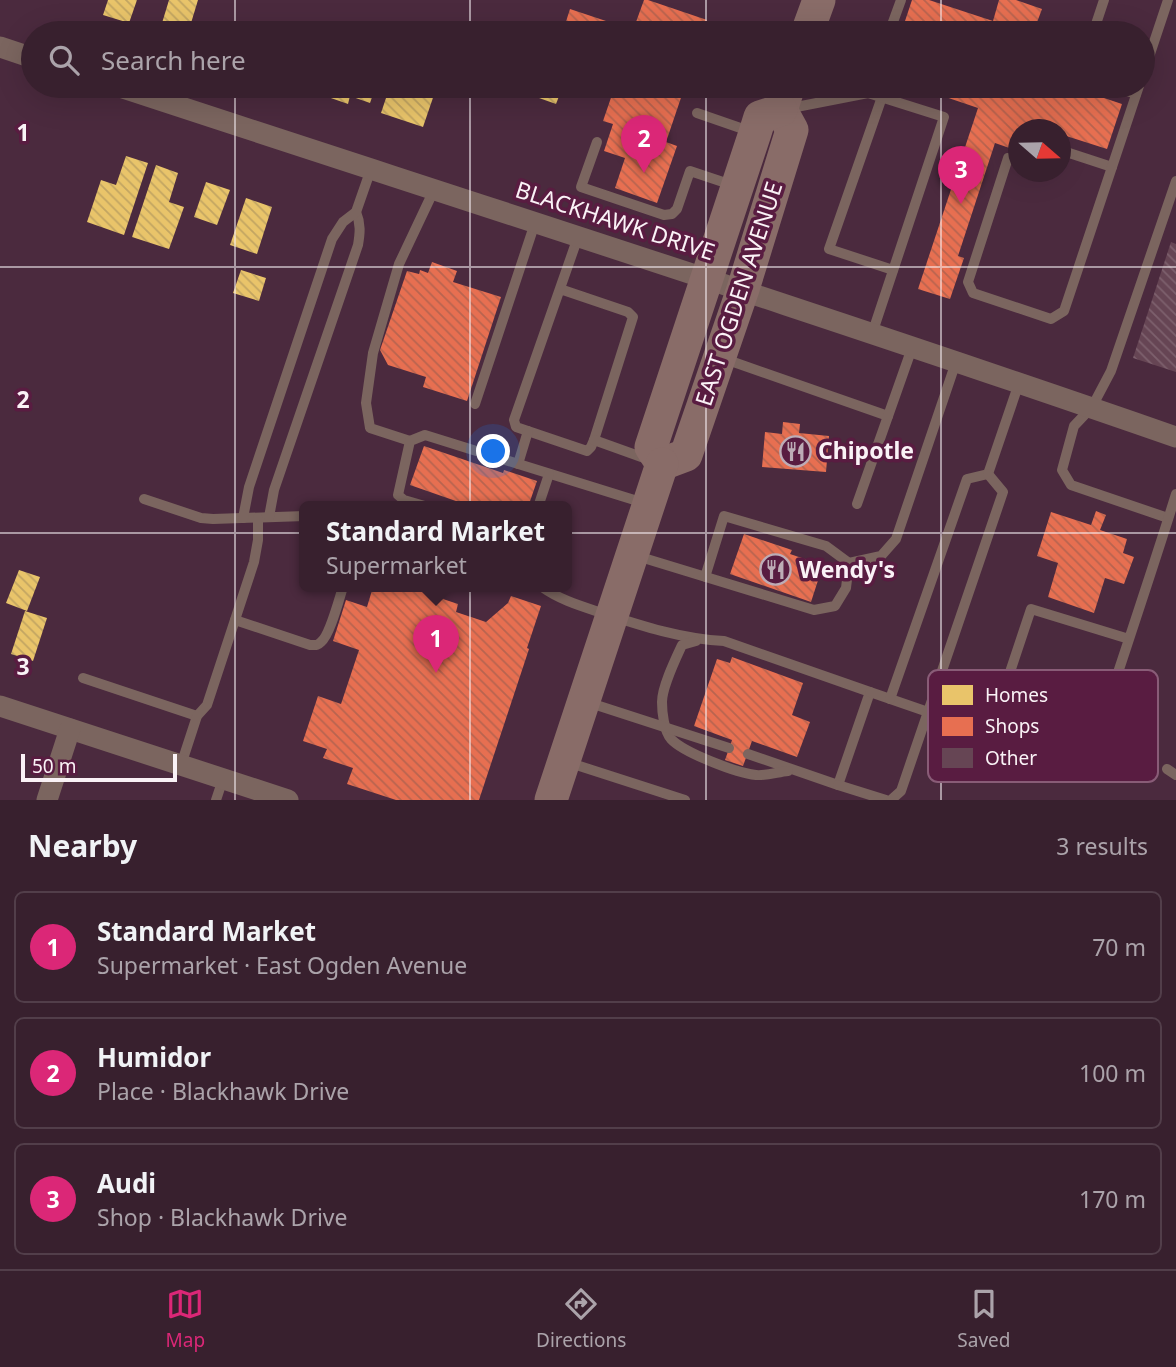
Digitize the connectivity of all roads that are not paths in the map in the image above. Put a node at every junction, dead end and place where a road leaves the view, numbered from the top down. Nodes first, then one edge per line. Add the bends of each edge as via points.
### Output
1 (901, 0) edge
2 (1104, 0) edge
3 (1168, 0) edge
4 (893, 21) edge
5 (1097, 21) edge
6 (1155, 39) edge
7 (0, 47) edge
8 (21, 54) edge
9 (154, 98) edge
10 (785, 98) edge
11 (882, 98) edge
12 (885, 98) edge
13 (1135, 98) edge
14 (697, 113) dead end
15 (755, 133) junction
16 (597, 142) dead end
17 (1071, 154) edge
18 (1008, 158) edge
19 (1112, 167) junction
20 (371, 169) junction
21 (1176, 181) edge
22 (737, 187) junction
23 (434, 190) junction
24 (356, 212) junction
25 (535, 223) junction
26 (579, 237) junction
27 (893, 270) junction
28 (707, 278) junction
29 (560, 289) junction
30 (743, 289) junction
31 (872, 334) junction
32 (912, 348) junction
33 (720, 357) junction
34 (956, 362) junction
35 (1019, 383) junction
36 (475, 404) dead end
37 (1092, 407) junction
38 (888, 416) junction
39 (528, 431) junction
40 (1176, 437) edge
41 (594, 440) junction
42 (410, 441) junction
43 (518, 464) junction
44 (662, 464) junction
45 (549, 474) junction
46 (988, 474) junction
47 (1176, 494) edge
48 (144, 499) dead end
49 (407, 501) edge
50 (540, 501) edge
51 (857, 504) dead end
52 (650, 505) junction
53 (299, 516) edge
54 (263, 517) junction
55 (243, 518) junction
56 (1168, 518) junction
57 (632, 554) junction
58 (849, 563) junction
59 (705, 577) junction
60 (341, 592) edge
61 (550, 592) edge
62 (612, 616) junction
63 (235, 620) junction
64 (1129, 639) junction
65 (699, 640) junction
66 (942, 670) edge
67 (1011, 670) edge
68 (1119, 670) edge
69 (83, 678) dead end
70 (870, 692) junction
71 (890, 699) junction
72 (584, 701) junction
73 (0, 706) edge
74 (928, 712) joint
75 (197, 716) junction
76 (666, 728) junction
77 (70, 729) junction
78 (729, 748) dead end
79 (748, 754) dead end
80 (564, 761) junction
81 (181, 765) junction
82 (795, 771) junction
83 (223, 779) junction
84 (838, 785) junction
85 (653, 795) edge
86 (47, 800) edge
87 (216, 800) edge
88 (288, 800) edge
89 (551, 800) edge
90 (685, 800) edge
91 (888, 800) edge

1 - 4 lane
2 - 5 lane
3 - 6 lane
7 - 8 street
9 - 20 street, BLACKHAWK DRIVE
10 - 15 main road, EAST OGDEN AVENUE via 760,117
10 - 30 main road, EAST OGDEN AVENUE via 792,130
11 - 27 lane via 828,249
12 - 27 lane via 944,117
13 - 19 lane
14 - 15 lane
15 - 22 main road, EAST OGDEN AVENUE
16 - 22 lane via 582,187 664,215 677,209 690,171
17 - 19 lane
18 - 19 lane via 968,282 973,293 1051,319 1064,311
20 - 23 street, BLACKHAWK DRIVE
20 - 24 lane
21 - 37 lane via 1111,371
22 - 28 main road, EAST OGDEN AVENUE
23 - 25 street, BLACKHAWK DRIVE
23 - 42 lane via 399,264 373,353 366,403 370,428
24 - 54 lane via 360,220 358,245
24 - 55 lane via 332,239 249,487
25 - 26 street, BLACKHAWK DRIVE
25 - 36 lane
26 - 28 street, BLACKHAWK DRIVE
26 - 29 lane
27 - 31 lane
28 - 30 street, BLACKHAWK DRIVE
28 - 44 main road, EAST OGDEN AVENUE via 651,447
29 - 39 lane via 514,420 516,427
29 - 41 lane via 633,317
30 - 31 street, BLACKHAWK DRIVE
30 - 33 main road, EAST OGDEN AVENUE
31 - 32 street, BLACKHAWK DRIVE
32 - 34 street, BLACKHAWK DRIVE
32 - 38 lane
33 - 38 lane
33 - 44 main road, EAST OGDEN AVENUE via 686,455
34 - 35 street, BLACKHAWK DRIVE
34 - 58 lane via 896,539 881,556
35 - 37 street, BLACKHAWK DRIVE
35 - 46 lane
37 - 40 street, BLACKHAWK DRIVE
37 - 56 lane via 1074,426 1062,470 1072,485
38 - 51 lane
39 - 41 lane via 587,451
39 - 43 lane
41 - 44 lane
42 - 43 lane via 425,435
42 - 49 lane via 398,495
43 - 45 lane
44 - 52 main road, EAST OGDEN AVENUE
45 - 50 lane
45 - 52 lane
46 - 66 lane via 1003,492
46 - 71 lane via 967,479
47 - 56 lane
48 - 55 lane via 201,518
52 - 57 main road, EAST OGDEN AVENUE
53 - 54 lane
54 - 55 lane
54 - 63 lane
56 - 64 lane
57 - 59 lane
57 - 62 main road, EAST OGDEN AVENUE
58 - 59 lane via 846,588 835,606 814,610
58 - 59 lane via 826,545 724,516
60 - 63 lane via 328,633 318,645
61 - 62 lane
62 - 65 lane
62 - 72 main road, EAST OGDEN AVENUE
63 - 75 lane via 207,705
64 - 67 lane via 1031,609
64 - 68 lane
65 - 70 lane via 724,641
65 - 76 lane via 682,646 671,669 662,700
69 - 75 lane
70 - 71 lane
70 - 84 lane
71 - 74 lane
72 - 76 lane
72 - 80 main road, EAST OGDEN AVENUE
73 - 77 street
74 - 91 lane via 901,791
75 - 81 lane
76 - 78 lane
76 - 82 lane via 670,738 689,753 730,767 756,775
77 - 81 street
77 - 86 street
79 - 82 lane
80 - 85 lane
80 - 89 main road, EAST OGDEN AVENUE
81 - 83 street
82 - 84 lane
83 - 87 lane
83 - 88 street
84 - 91 lane
85 - 90 lane

